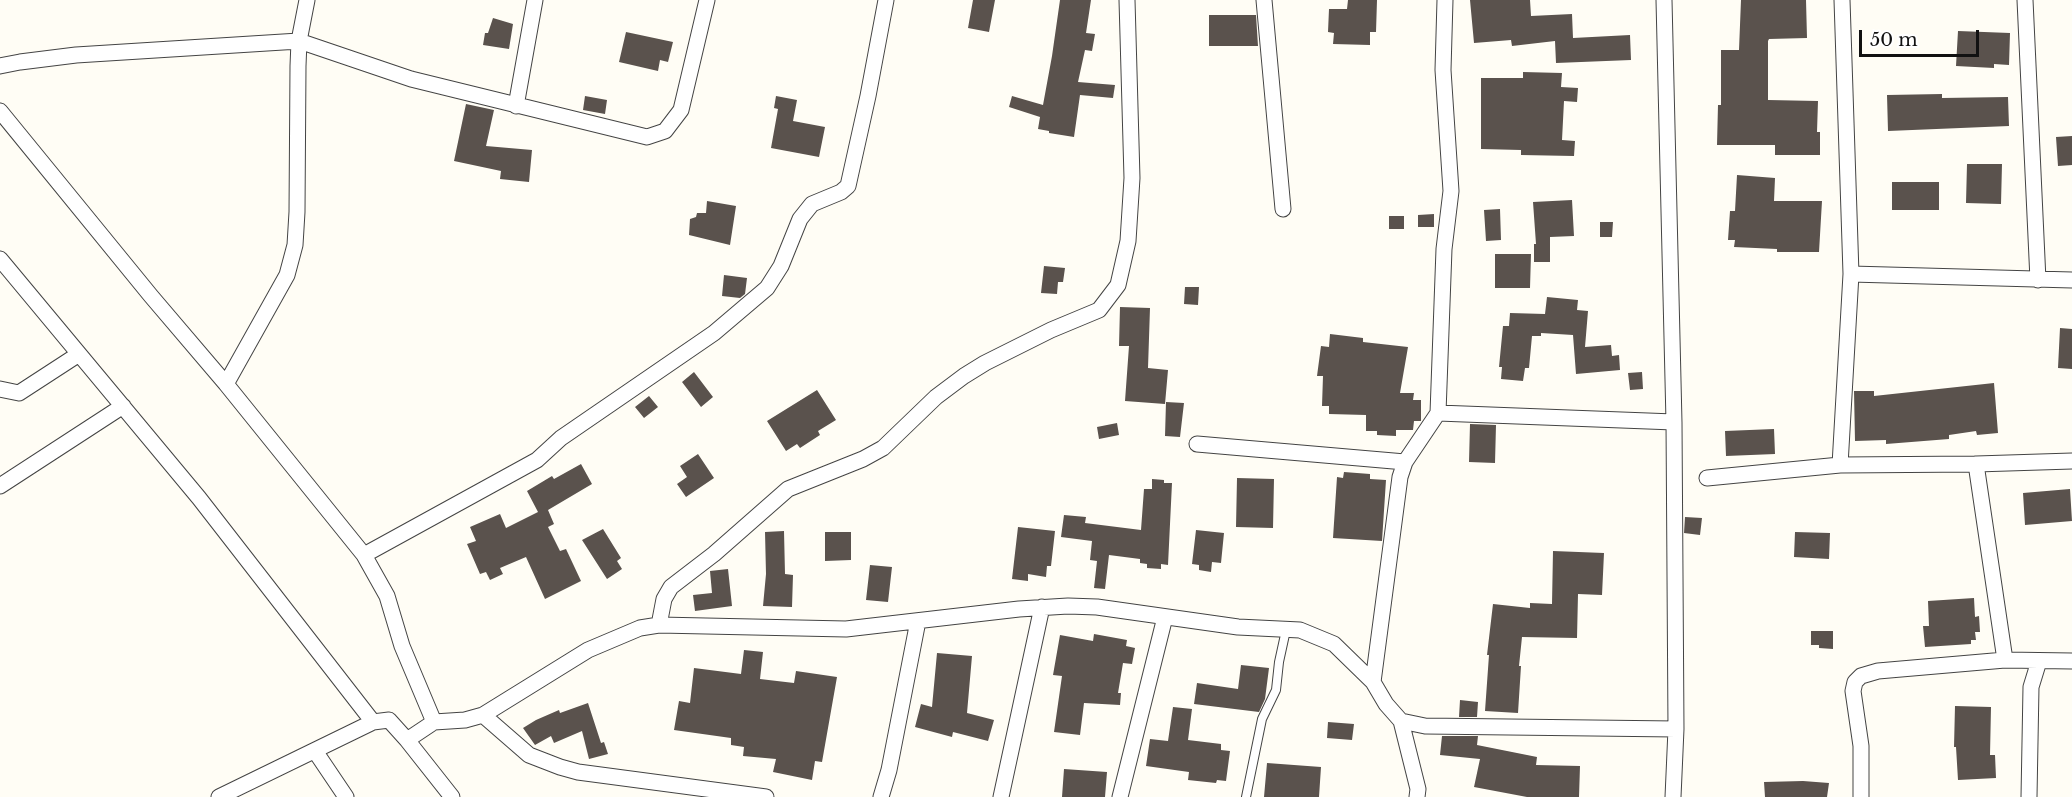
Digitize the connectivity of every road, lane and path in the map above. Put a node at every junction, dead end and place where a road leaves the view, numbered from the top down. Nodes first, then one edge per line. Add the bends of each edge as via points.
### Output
1 (307, 0) edge
2 (535, 0) edge
3 (707, 0) edge
4 (886, 0) edge
5 (1127, 0) edge
6 (1264, 0) edge
7 (1445, 0) edge
8 (1664, 0) edge
9 (1842, 0) edge
10 (2025, 0) edge
11 (299, 41) junction
12 (0, 66) edge
13 (516, 106) junction
14 (0, 111) edge
15 (1283, 209) dead end
16 (0, 259) edge
17 (1851, 274) junction
18 (2038, 280) junction
19 (2072, 280) edge
20 (79, 354) junction
21 (226, 384) junction
22 (0, 389) edge
23 (123, 406) junction
24 (1438, 413) junction
25 (1674, 422) junction
26 (1197, 444) dead end
27 (2072, 461) edge
28 (1405, 462) junction
29 (1976, 464) junction
30 (1840, 465) junction
31 (1707, 478) dead end
32 (0, 486) edge
33 (364, 555) junction
34 (1042, 607) junction
35 (1165, 617) junction
36 (918, 621) junction
37 (659, 625) junction
38 (1286, 630) junction
39 (2006, 660) junction
40 (2039, 661) junction
41 (2072, 661) edge
42 (1373, 682) junction
43 (483, 715) junction
44 (1401, 721) junction
45 (373, 722) junction
46 (434, 722) junction
47 (1676, 729) junction
48 (407, 741) junction
49 (315, 751) junction
50 (219, 797) edge
51 (346, 797) edge
52 (452, 797) edge
53 (766, 797) edge
54 (881, 797) edge
55 (1001, 797) edge
56 (1120, 797) edge
57 (1246, 797) edge
58 (1417, 797) edge
59 (1673, 797) edge
60 (1861, 797) edge
61 (2029, 797) edge

1 - 11 street
2 - 13 street
3 - 13 street via 681,110 665,131 647,137
4 - 33 street via 848,186 812,204 800,219 781,266 767,288 714,333 561,438 537,460
5 - 37 street via 1132,178 1128,241 1118,285 1099,310 1051,330 964,376 936,397 884,448 788,489 670,587
6 - 15 street
7 - 24 street via 1443,70 1451,191 1444,249
8 - 25 street
9 - 17 street
10 - 18 street
11 - 12 street via 76,55
11 - 13 street via 411,79
11 - 21 street via 295,245 287,275
14 - 21 street
16 - 20 street
17 - 18 street
17 - 30 street
18 - 19 street
20 - 22 street via 19,393
20 - 23 street
21 - 33 street
23 - 32 street
23 - 45 street
24 - 25 street
24 - 28 street
25 - 47 street
26 - 28 street
27 - 29 street
28 - 42 street
29 - 30 street
29 - 39 street
30 - 31 street
33 - 46 street via 387,596 402,646
34 - 35 street via 1097,607
34 - 36 street
34 - 55 street
35 - 38 street
35 - 56 street
36 - 37 street via 829,629
36 - 54 street
37 - 43 street via 640,628 588,650
38 - 42 street via 1300,630 1334,644
38 - 57 lane via 1276,690 1262,719
39 - 40 street
39 - 60 street via 1878,671 1861,676 1853,692 1861,746
40 - 41 street
40 - 61 street via 2031,687
42 - 44 street
43 - 46 street
43 - 53 street via 529,755 560,767
44 - 47 street via 1425,726
44 - 58 street
45 - 48 street via 389,720
45 - 49 street
46 - 48 street
47 - 59 street
48 - 52 street
49 - 50 street
49 - 51 street

